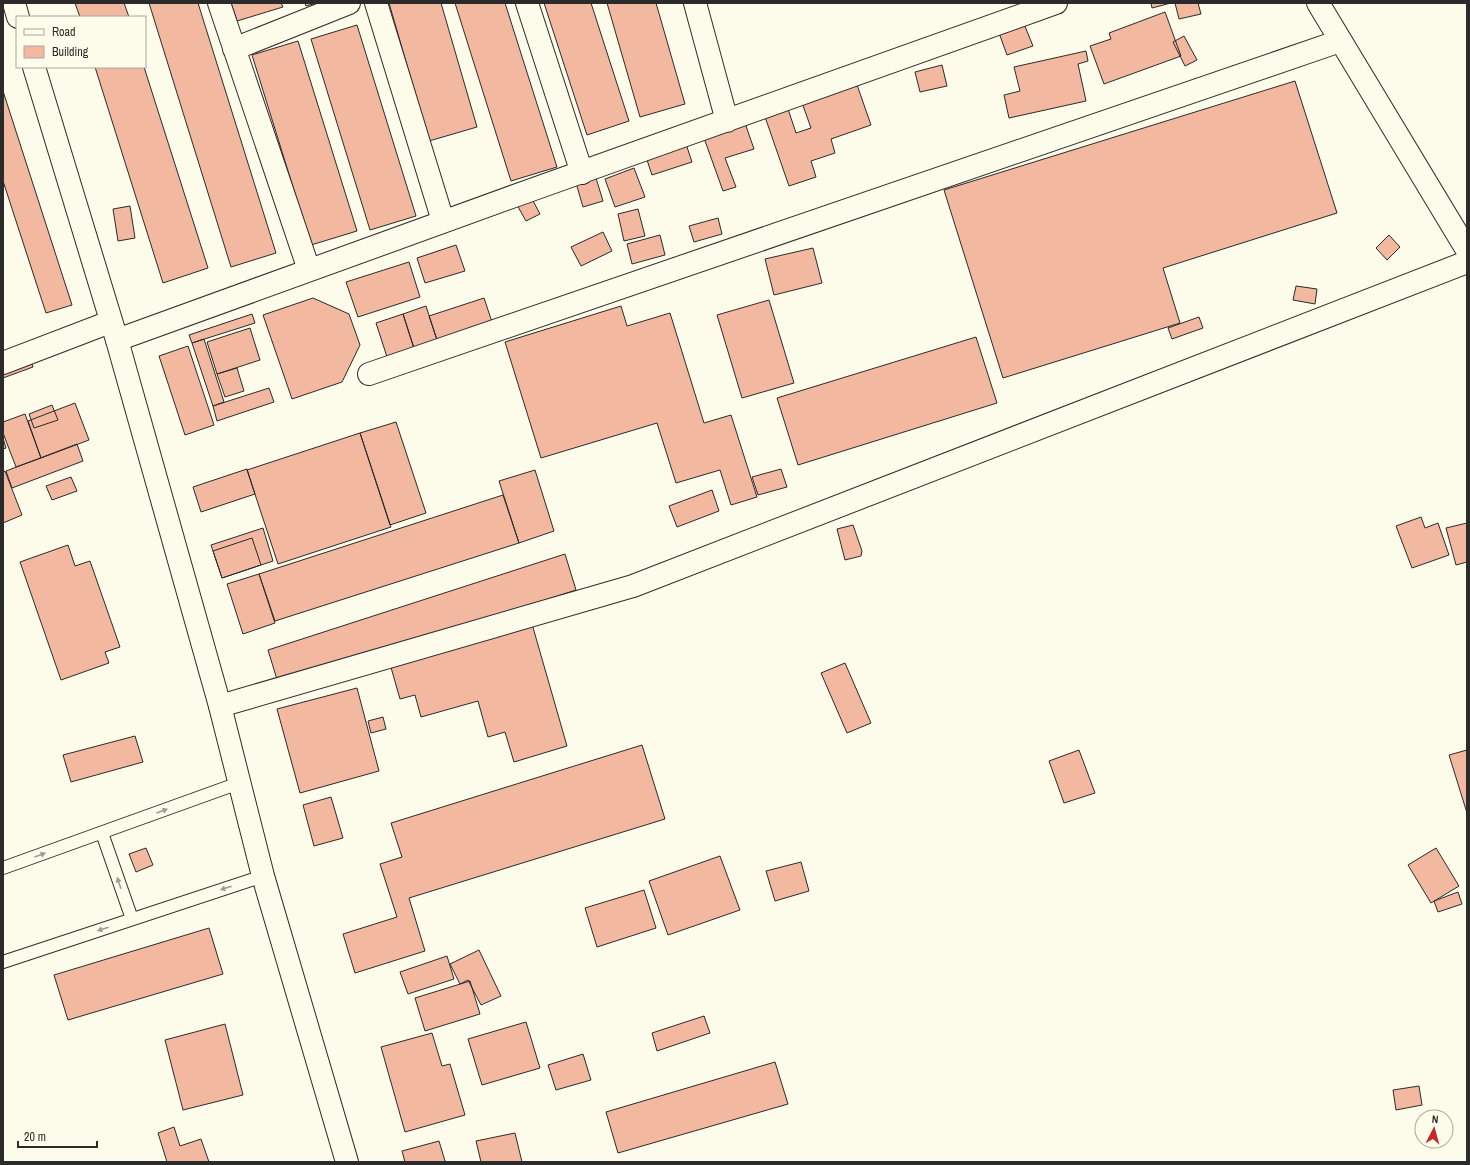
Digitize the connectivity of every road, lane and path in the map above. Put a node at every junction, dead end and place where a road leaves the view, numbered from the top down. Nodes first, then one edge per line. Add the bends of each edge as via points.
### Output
1 (14, 3) edge
2 (219, 3) edge
3 (349, 3) edge
4 (376, 3) edge
5 (527, 3) edge
6 (695, 3) edge
7 (1056, 3) edge
8 (1318, 3) edge
9 (18, 16) edge
10 (1340, 41) junction
11 (234, 49) junction
12 (34, 68) edge
13 (727, 121) junction
14 (582, 173) junction
15 (443, 221) junction
16 (1467, 250) edge
17 (1467, 262) edge
18 (310, 270) junction
19 (114, 331) junction
20 (3, 363) edge
21 (369, 374) dead end
22 (220, 706) junction
23 (239, 783) junction
24 (102, 833) junction
25 (3, 868) edge
26 (263, 876) junction
27 (132, 919) junction
28 (3, 962) edge
29 (347, 1162) edge

1 - 9 street
2 - 11 street
3 - 11 street
4 - 15 street
5 - 14 street
6 - 13 street
7 - 13 street
8 - 10 street
10 - 16 street
10 - 21 street
11 - 18 street
12 - 19 street
13 - 14 street
14 - 15 street
15 - 18 street
17 - 22 street via 632,586
18 - 19 street
19 - 20 street
19 - 22 street
22 - 23 street
24 -> 23 lane
23 - 26 street
25 -> 24 lane
27 -> 24 lane
26 -> 27 lane
26 - 29 street
27 -> 28 lane

